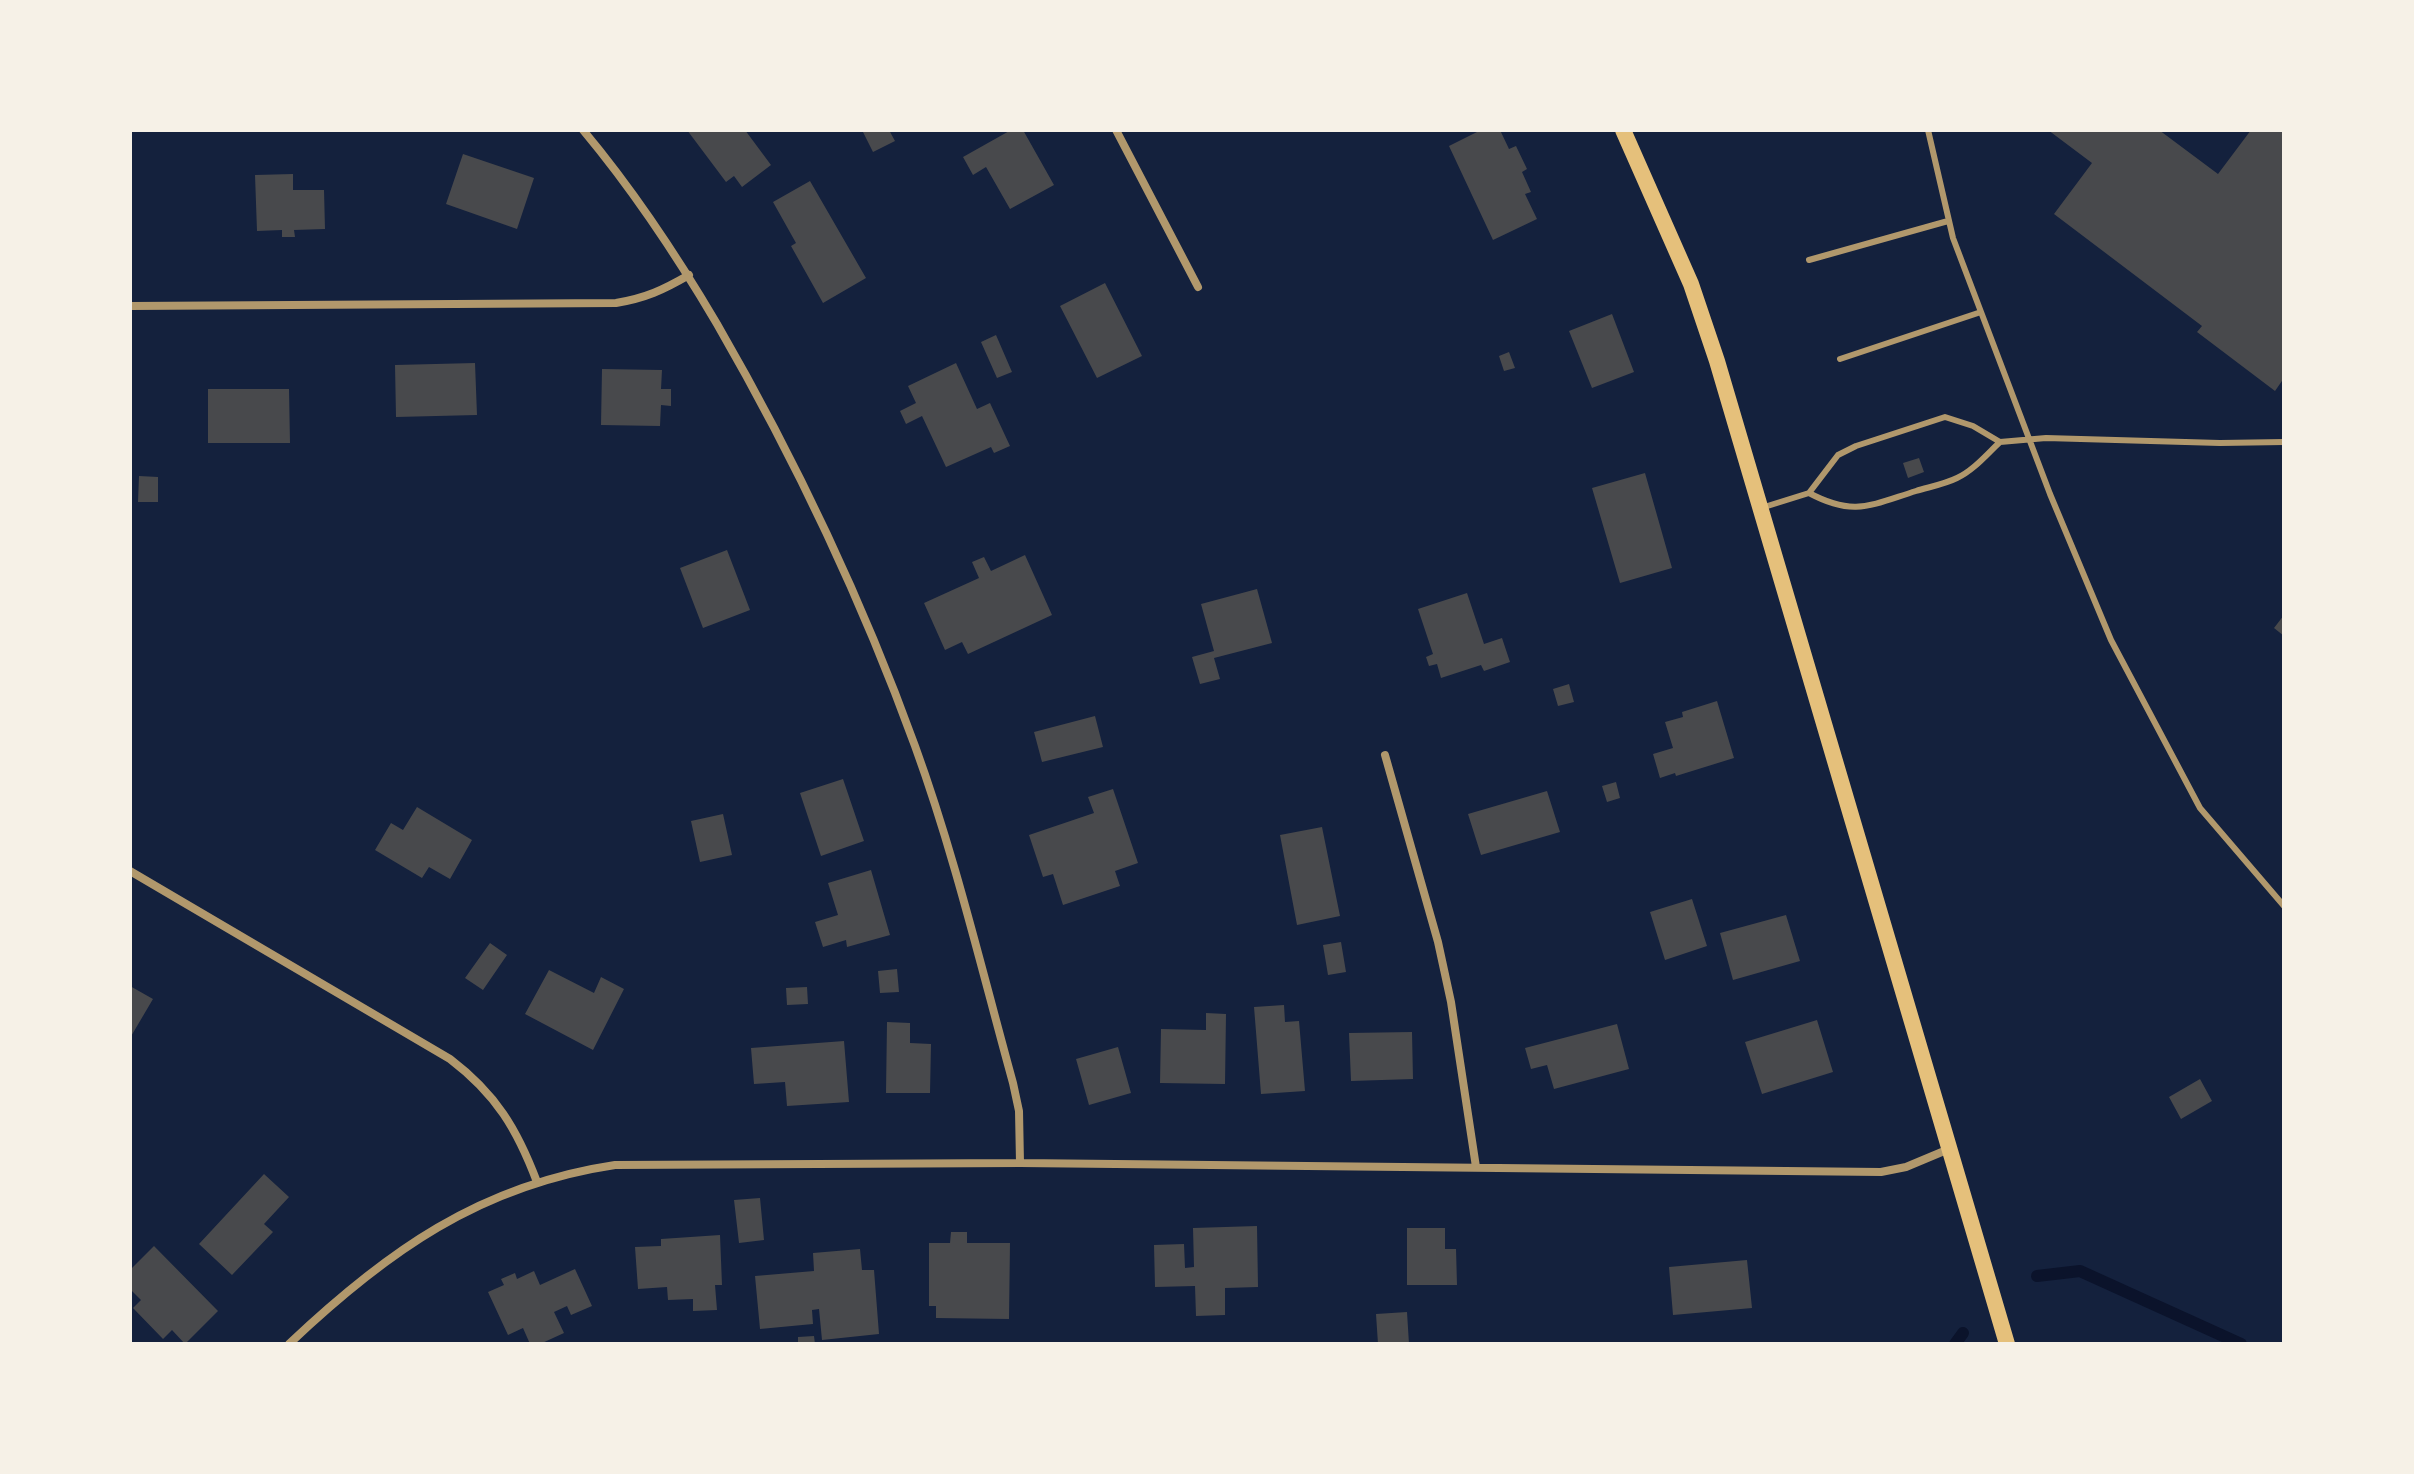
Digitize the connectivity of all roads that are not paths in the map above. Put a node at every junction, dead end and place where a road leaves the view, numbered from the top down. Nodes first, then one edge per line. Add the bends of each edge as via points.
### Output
1 (583, 130) edge
2 (1116, 130) edge
3 (1623, 130) edge
4 (1928, 130) edge
5 (1948, 221) junction
6 (1809, 260) dead end
7 (689, 275) junction
8 (1198, 287) dead end
9 (130, 306) edge
10 (1981, 312) junction
11 (1840, 359) dead end
12 (2029, 439) junction
13 (2000, 442) junction
14 (2284, 442) edge
15 (1809, 493) junction
16 (1761, 508) junction
17 (1385, 755) dead end
18 (130, 871) edge
19 (2284, 906) edge
20 (1950, 1148) junction
21 (1020, 1163) junction
22 (1476, 1167) junction
23 (537, 1182) junction
24 (289, 1344) edge
25 (2007, 1344) edge

1 - 7 street
2 - 8 street
3 - 16 main road via 1691,284
4 - 5 lane
5 - 6 lane
5 - 10 lane
7 - 9 street via 652,295 616,303
7 - 21 street via 815,506 916,748 1013,1083
10 - 11 lane
10 - 12 lane
12 - 13 lane
12 - 14 lane
12 - 19 lane via 2111,640 2200,808
13 - 15 lane via 1958,478 1874,505 1830,504
13 - 15 lane via 1945,417 1838,455
15 - 16 lane
16 - 20 main road
17 - 22 street via 1442,957
18 - 23 street via 475,1078 513,1126
20 - 22 street via 1881,1172
20 - 25 main road
21 - 22 street
21 - 23 street via 615,1165
23 - 24 street via 423,1235

